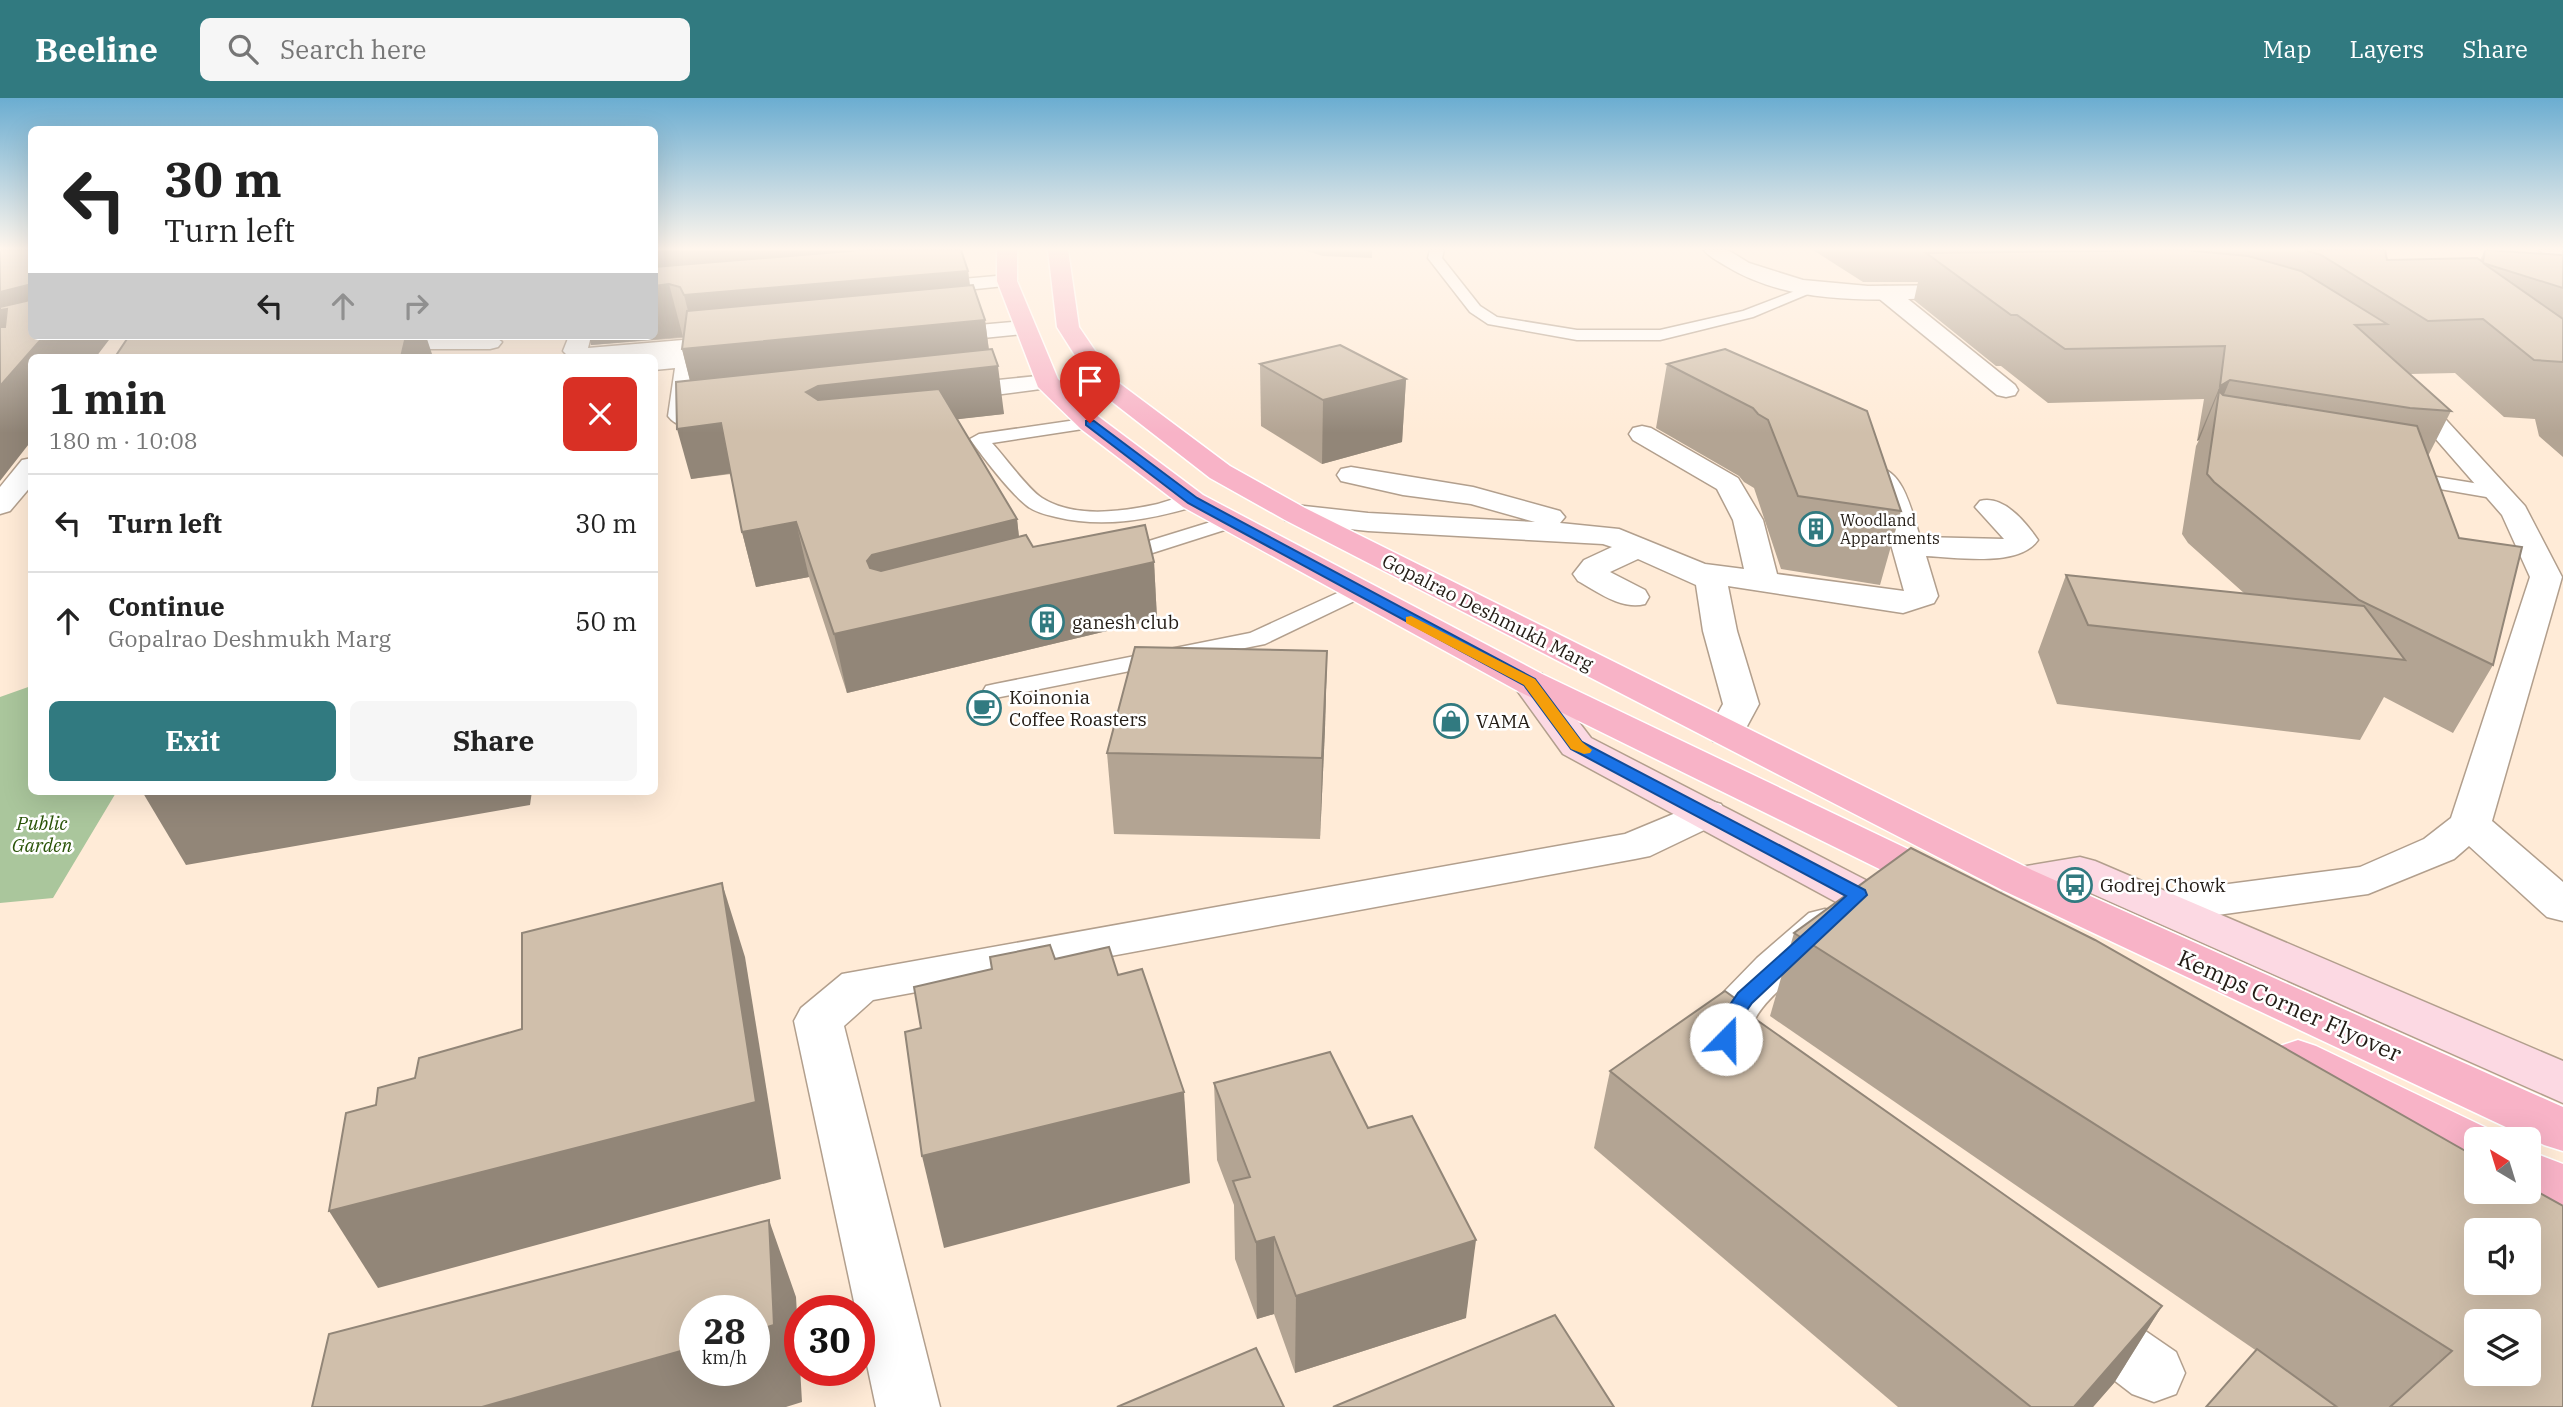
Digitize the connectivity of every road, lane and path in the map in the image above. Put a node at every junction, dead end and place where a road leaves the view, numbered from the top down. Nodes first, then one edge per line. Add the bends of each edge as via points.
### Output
1 (982, 311) edge
2 (1019, 311) edge
3 (1066, 311) edge
4 (1478, 311) edge
5 (1756, 311) edge
6 (1909, 311) edge
7 (1025, 328) junction
8 (579, 340) edge
9 (352, 342) edge
10 (489, 343) edge
11 (582, 354) edge
12 (609, 354) edge
13 (688, 359) junction
14 (658, 363) edge
15 (2382, 374) edge
16 (1046, 382) junction
17 (2006, 390) dead end
18 (928, 396) edge
19 (722, 419) edge
20 (1090, 423) junction
21 (1642, 434) dead end
22 (1853, 460) edge
23 (28, 471) edge
24 (1351, 475) dead end
25 (2498, 493) junction
26 (1193, 500) junction
27 (2407, 502) edge
28 (0, 505) edge
29 (1990, 507) dead end
30 (1295, 514) junction
31 (1095, 519) junction
32 (1230, 522) junction
33 (1608, 535) junction
34 (1907, 546) junction
35 (1638, 547) junction
36 (1698, 572) junction
37 (1763, 582) junction
38 (1357, 591) junction
39 (1633, 597) dead end
40 (1529, 682) junction
41 (995, 691) dead end
42 (1726, 733) junction
43 (1707, 813) junction
44 (2454, 837) junction
45 (1858, 895) junction
46 (2563, 906) edge
47 (2157, 924) junction
48 (1931, 933) edge
49 (2190, 1006) edge
50 (2264, 1042) edge
51 (2563, 1083) edge
52 (1763, 1086) edge
53 (2563, 1130) edge
54 (2464, 1141) edge
55 (2541, 1179) edge
56 (2563, 1190) edge
57 (2056, 1301) edge
58 (2154, 1373) edge
59 (908, 1407) edge

1 - 7 street via 983,318 913,332
2 - 7 main road
3 - 30 main road, Gopalrao Deshmukh Marg via 1068,327 1106,385 1220,472
4 - 5 lane via 1493,321 1577,335 1660,335
6 - 17 street
7 - 16 main road
8 - 11 street via 575,351
9 - 10 street
12 - 13 street via 735,349
13 - 14 street
13 - 19 street via 681,416 692,421
15 - 25 street via 2404,390
16 - 18 street
16 - 20 main road
20 - 26 main road
20 - 31 lane via 976,437 1034,502
21 - 37 street via 1728,484 1748,520
22 - 34 street via 1891,488
23 - 28 street
24 - 33 street via 1501,502
25 - 27 lane via 2392,475
25 - 44 street via 2515,512 2546,577
26 - 31 lane via 1160,511
26 - 32 main road
29 - 34 street via 2023,540 2000,549
30 - 33 street
30 - 42 main road, Gopalrao Deshmukh Marg
31 - 32 lane via 1106,561
32 - 38 main road
33 - 35 street
34 - 37 street via 1922,596 1915,601
35 - 36 street
35 - 39 street via 1589,574
36 - 37 street
36 - 42 street via 1711,582 1741,704
38 - 40 main road
38 - 41 lane via 1257,639
40 - 43 main road via 1577,746
40 - 49 main road, Kemps Corner Flyover
42 - 47 main road, Gopalrao Deshmukh Marg via 2017,880 2080,871
43 - 45 main road
43 - 59 street via 1634,846 859,986 818,1020
44 - 46 street
44 - 47 street via 2368,880
45 - 48 main road
45 - 52 street via 1745,998 1731,1018 1726,1039 1734,1059
47 - 51 main road
47 - 53 main road, Kemps Corner Flyover
50 - 54 main road
55 - 56 main road
57 - 58 street

